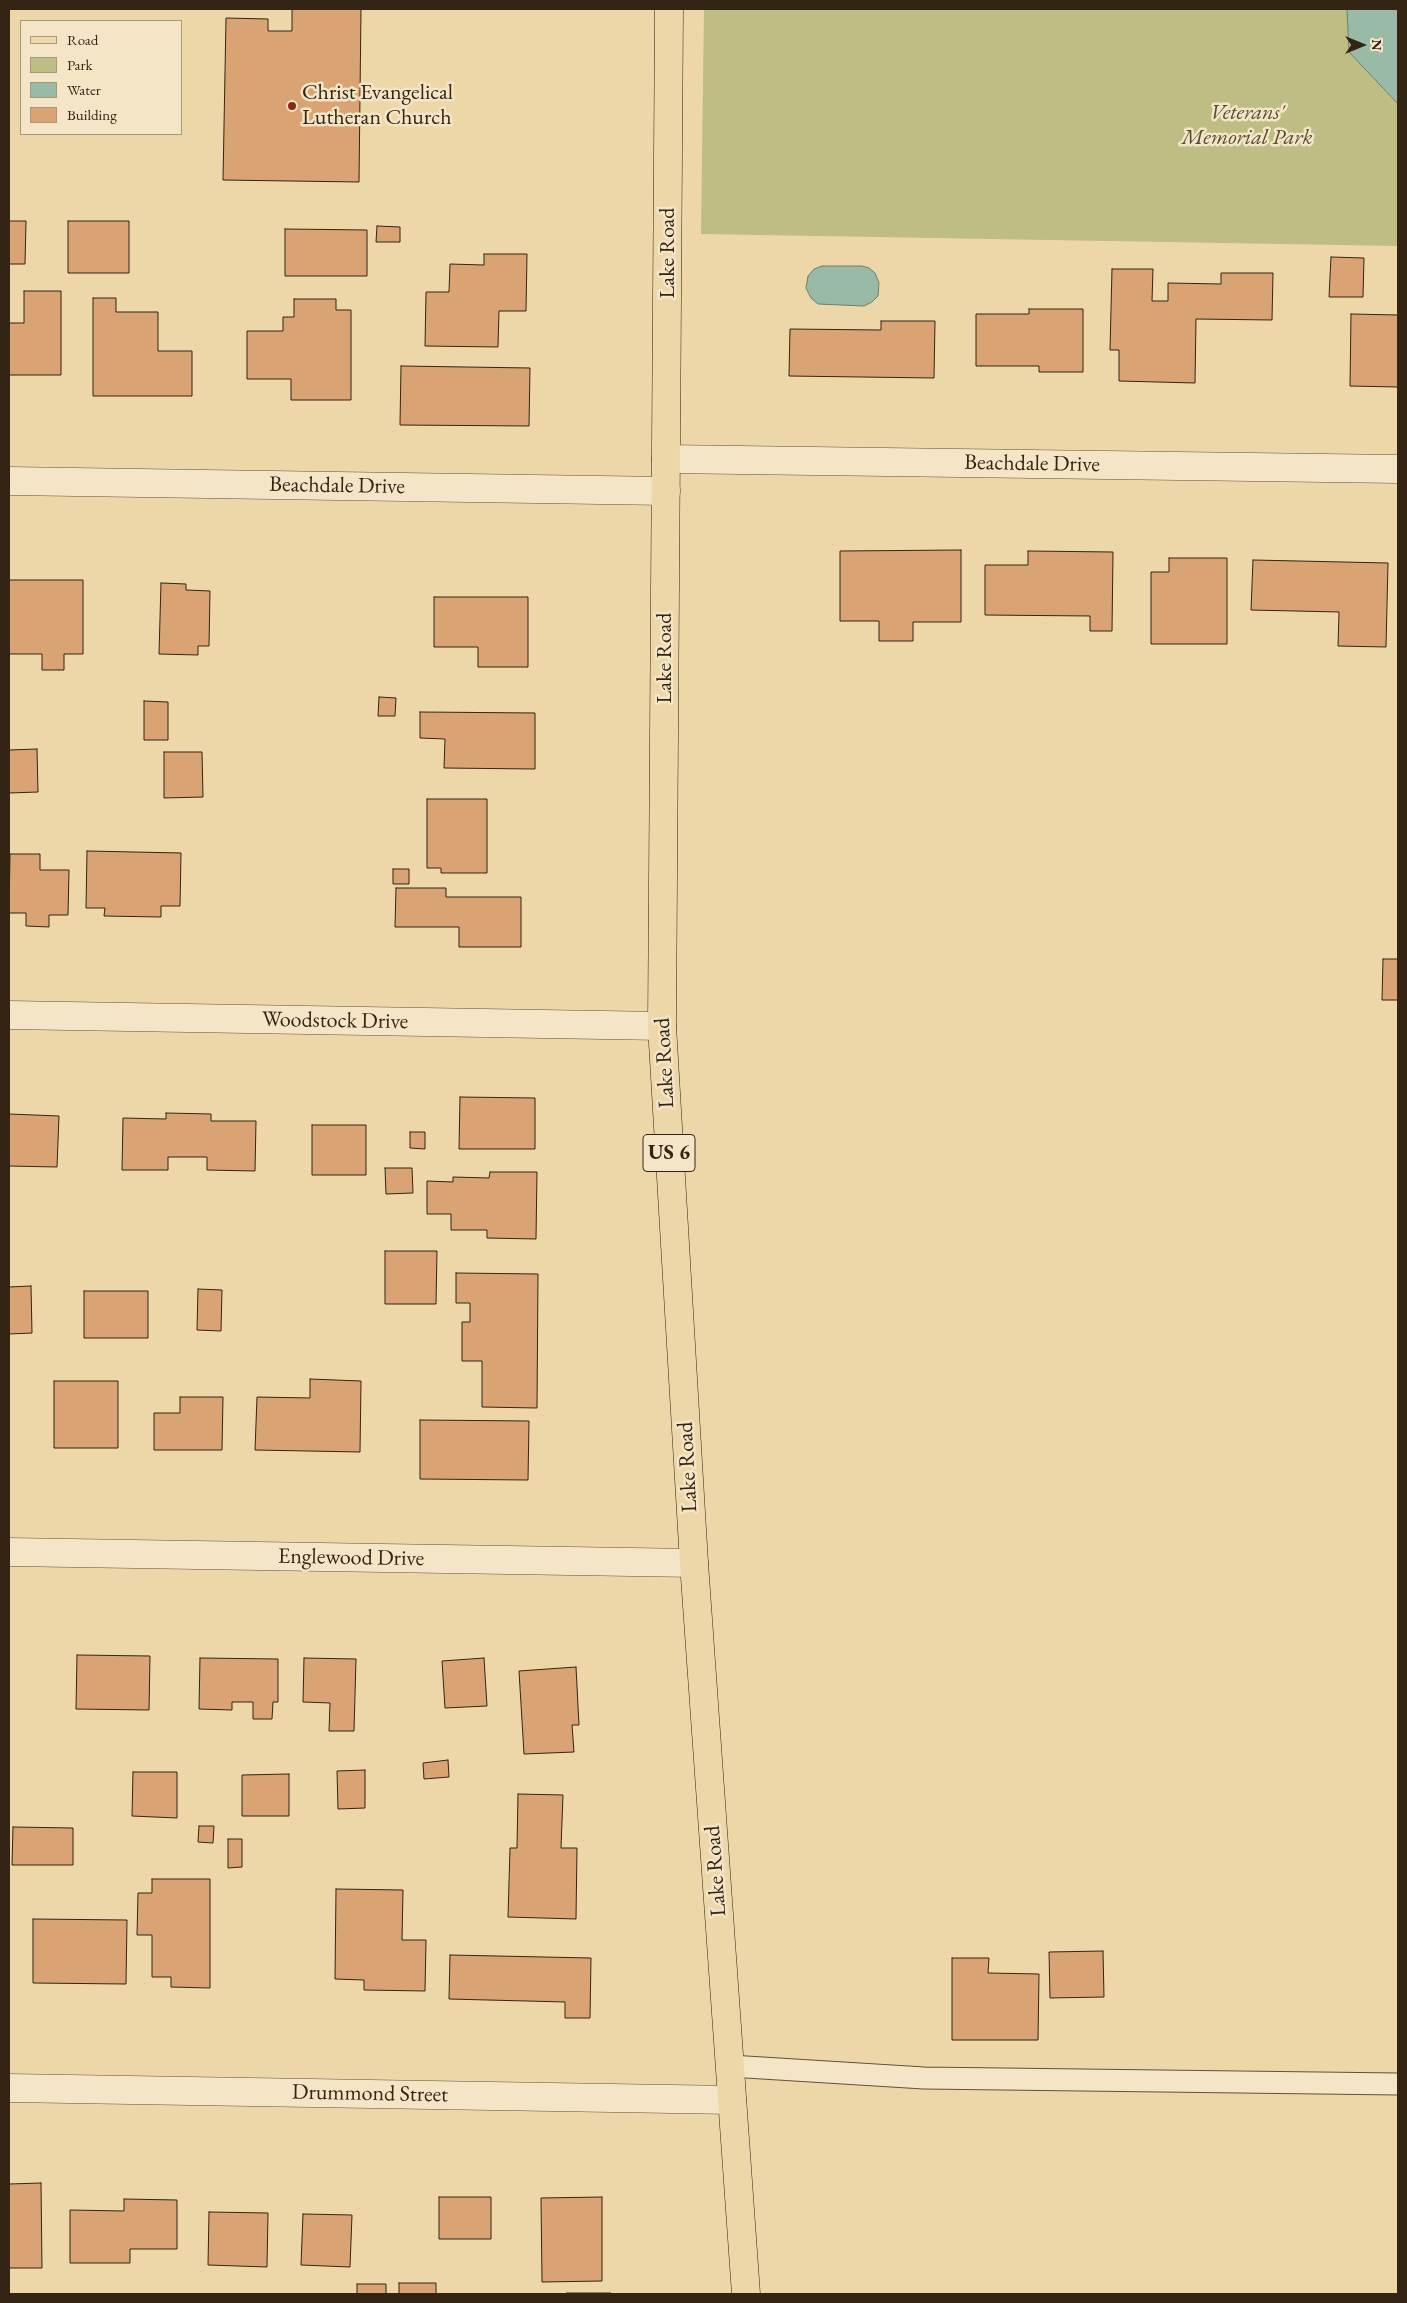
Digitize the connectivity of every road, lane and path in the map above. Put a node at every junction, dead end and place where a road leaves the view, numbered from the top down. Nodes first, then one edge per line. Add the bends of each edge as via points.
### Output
1 (669, 9) edge
2 (666, 459) junction
3 (1398, 469) edge
4 (9, 481) edge
5 (666, 491) junction
6 (9, 1015) edge
7 (662, 1026) junction
8 (9, 1552) edge
9 (694, 1563) junction
10 (730, 2066) junction
11 (1398, 2084) edge
12 (9, 2088) edge
13 (732, 2100) junction
14 (746, 2294) edge

1 - 2 main road, Lake Road / US 6
2 - 3 street, Beachdale Drive
2 - 5 main road, Lake Road / US 6
4 - 5 street, Beachdale Drive
5 - 7 main road, Lake Road / US 6
6 - 7 street, Woodstock Drive
7 - 9 main road, Lake Road / US 6
8 - 9 street, Englewood Drive
9 - 10 main road, Lake Road / US 6
10 - 11 lane via 924,2078
10 - 13 main road, Lake Road / US 6
12 - 13 street, Drummond Street
13 - 14 main road, Lake Road / US 6

